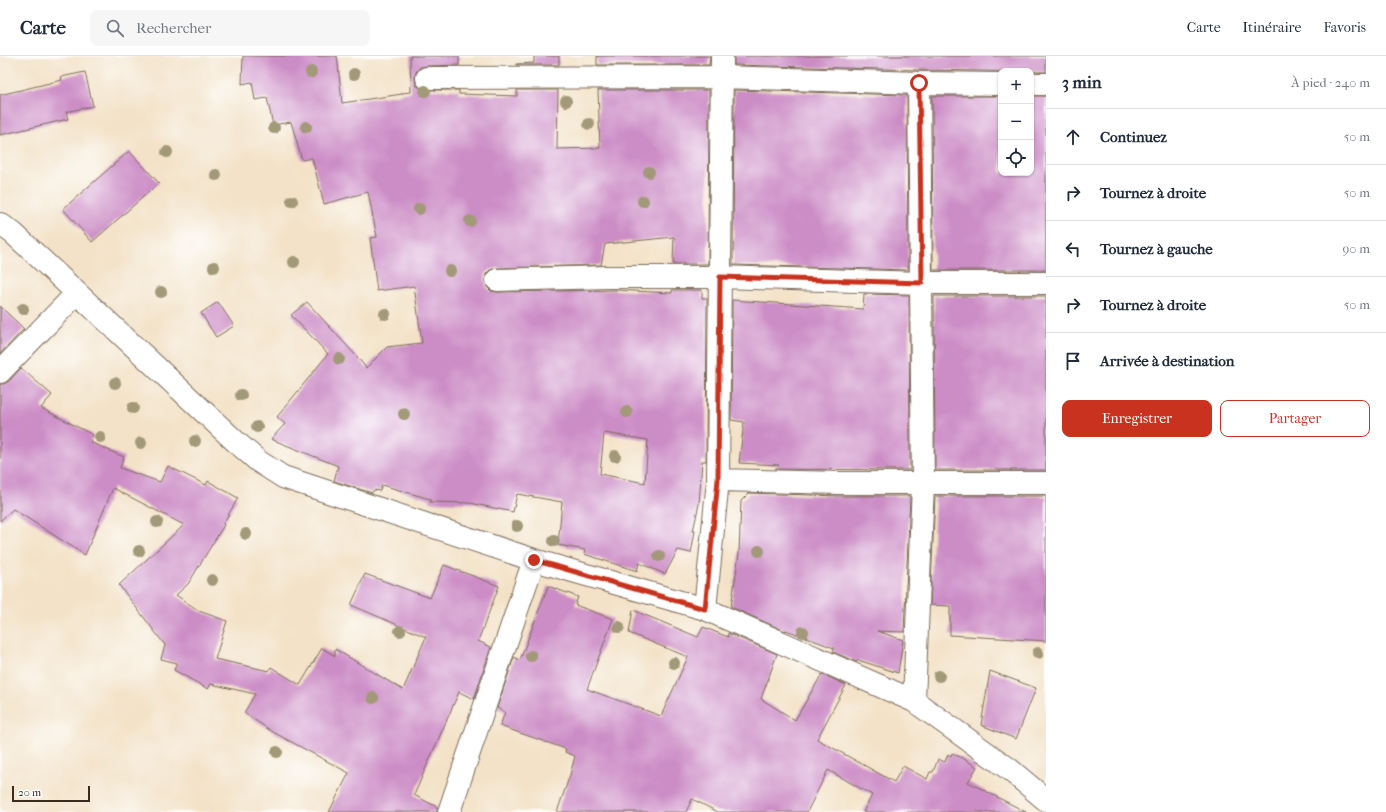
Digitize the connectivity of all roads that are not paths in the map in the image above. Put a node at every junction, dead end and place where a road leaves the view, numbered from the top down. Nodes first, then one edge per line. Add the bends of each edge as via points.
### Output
1 (722, 56) edge
2 (721, 77) junction
3 (427, 78) dead end
4 (919, 83) junction
5 (998, 84) edge
6 (1034, 84) edge
7 (1046, 84) edge
8 (0, 224) edge
9 (720, 277) junction
10 (497, 280) dead end
11 (922, 283) junction
12 (1046, 283) edge
13 (77, 293) junction
14 (0, 372) edge
15 (718, 480) junction
16 (1046, 483) edge
17 (923, 484) junction
18 (534, 560) junction
19 (705, 609) junction
20 (914, 701) junction
21 (1046, 800) edge
22 (449, 812) edge

1 - 2 street
2 - 3 street
2 - 4 street
2 - 9 street
4 - 5 street
4 - 11 street
6 - 7 street
8 - 13 street
9 - 10 street
9 - 11 street
9 - 15 street
11 - 12 street
11 - 17 street
13 - 14 street
13 - 18 street via 235,441 283,478
15 - 17 street
15 - 19 street
16 - 17 street
17 - 20 street
18 - 19 street
18 - 22 street
19 - 20 street
20 - 21 street via 1009,769

